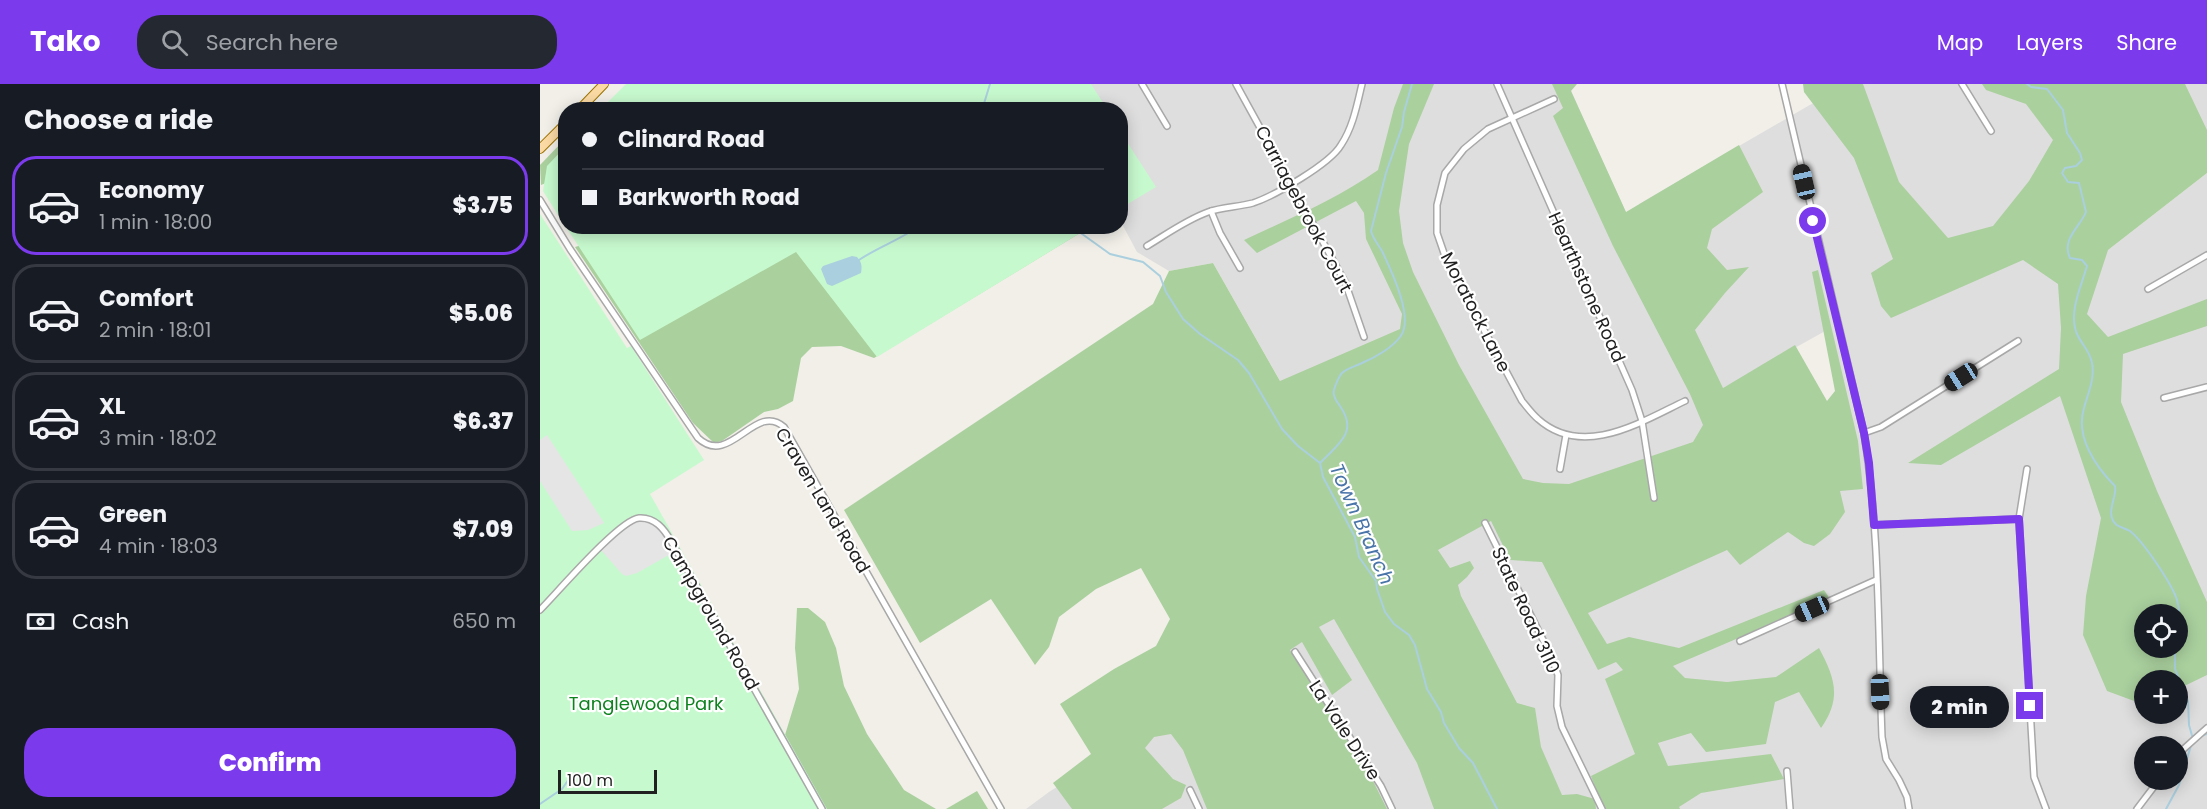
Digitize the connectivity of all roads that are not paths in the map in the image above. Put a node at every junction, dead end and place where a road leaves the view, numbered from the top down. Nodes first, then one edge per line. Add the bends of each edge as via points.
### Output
1 (604, 84) edge
2 (1142, 84) edge
3 (1236, 84) edge
4 (1362, 84) edge
5 (1497, 84) edge
6 (1782, 84) edge
7 (1962, 84) edge
8 (1554, 99) dead end
9 (587, 102) edge
10 (1512, 117) junction
11 (1167, 126) dead end
12 (558, 131) edge
13 (1991, 131) dead end
14 (540, 149) edge
15 (1291, 183) junction
16 (540, 200) edge
17 (1211, 211) junction
18 (558, 228) edge
19 (562, 234) edge
20 (1147, 246) dead end
21 (2207, 255) edge
22 (1240, 268) dead end
23 (2148, 289) dead end
24 (1364, 337) dead end
25 (2018, 341) dead end
26 (2207, 387) edge
27 (2164, 398) dead end
28 (1685, 400) dead end
29 (1642, 421) junction
30 (1864, 433) junction
31 (1566, 435) junction
32 (2027, 469) dead end
33 (1560, 470) dead end
34 (1654, 498) dead end
35 (2019, 519) junction
36 (1485, 523) dead end
37 (1874, 525) junction
38 (1876, 580) junction
39 (540, 610) edge
40 (1740, 641) dead end
41 (1295, 652) dead end
42 (2207, 728) edge
43 (2188, 745) edge
44 (1787, 771) dead end
45 (1190, 790) dead end
46 (2151, 790) edge
47 (822, 809) edge
48 (1001, 809) edge
49 (1199, 809) edge
50 (1392, 809) edge
51 (1602, 809) edge
52 (1790, 809) edge
53 (1910, 809) edge
54 (2046, 809) edge
55 (2137, 809) edge

1 - 9 main road
2 - 11 street
3 - 15 street, Carriagebrook Court
4 - 15 street via 1351,127 1341,147
5 - 10 street, Hearthstone Road
6 - 30 street
7 - 13 street
8 - 10 street, Moratock Lane
10 - 29 street, Hearthstone Road
10 - 31 street, Moratock Lane via 1464,148 1446,173 1437,206 1437,233 1446,259 1522,401 1538,419
12 - 14 main road
15 - 17 street via 1253,202
15 - 24 street, Carriagebrook Court via 1345,282
16 - 18 street, Craven Land Road
17 - 20 street
17 - 22 street
19 - 48 street, Craven Land Road via 702,442 722,445 765,420 777,421 784,427
21 - 23 street
25 - 30 street via 1881,427
26 - 27 street
28 - 29 street, Moratock Lane
29 - 31 street, Moratock Lane via 1601,437
29 - 34 street, Hearthstone Road
30 - 37 street
31 - 33 street
32 - 35 street
35 - 37 street
35 - 54 street via 2034,777
36 - 51 street, State Road 3110 via 1551,656 1558,675 1557,706 1562,727
37 - 38 street
38 - 40 street
38 - 53 street via 1882,737 1886,759
39 - 47 street, Campground Road via 618,530 635,519 655,521 672,542
41 - 50 street, La Vale Drive
42 - 43 street
44 - 52 street
45 - 49 street
46 - 55 street

